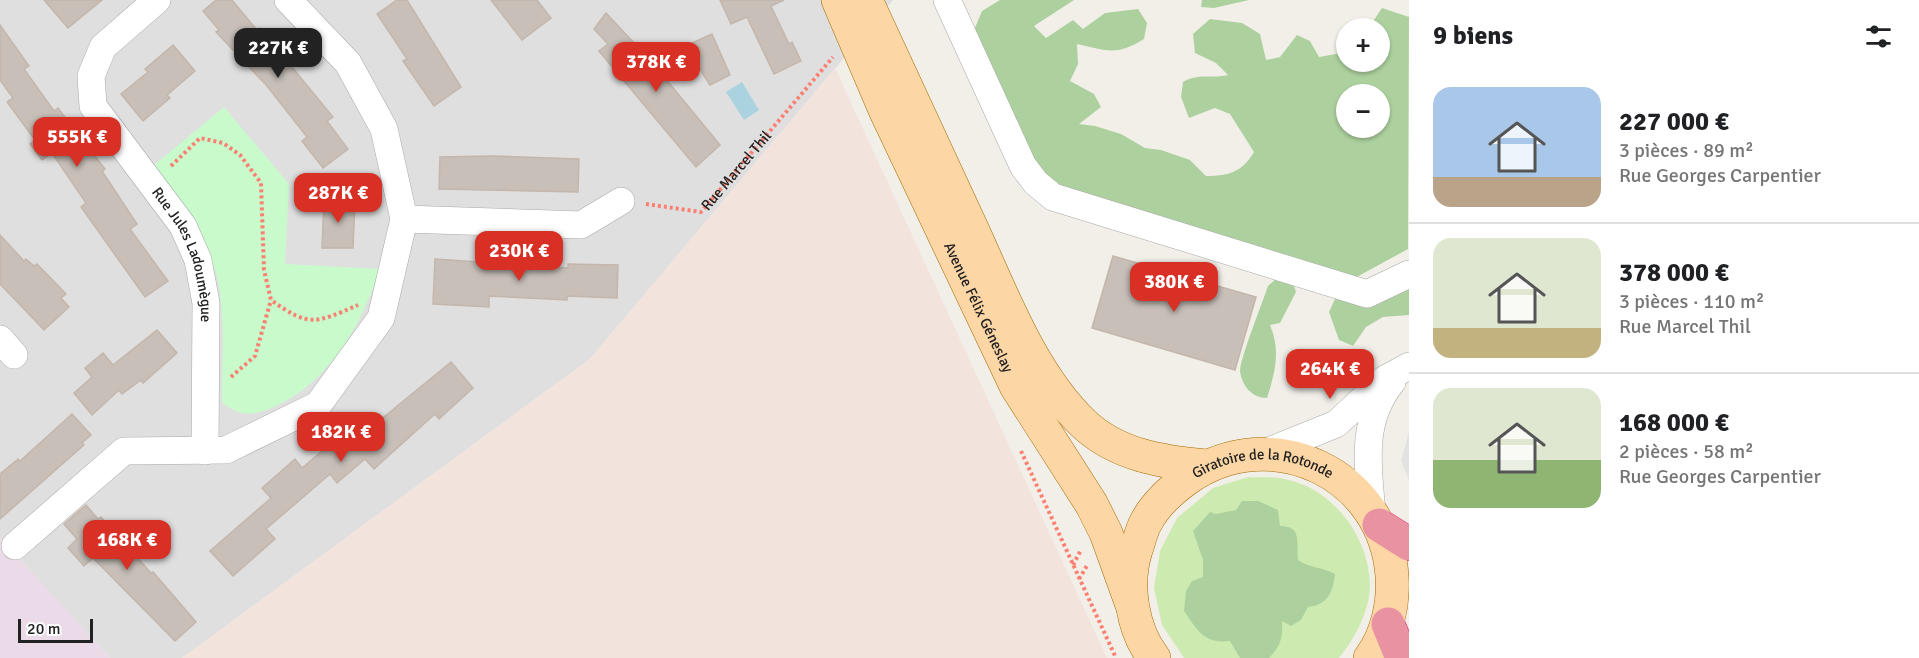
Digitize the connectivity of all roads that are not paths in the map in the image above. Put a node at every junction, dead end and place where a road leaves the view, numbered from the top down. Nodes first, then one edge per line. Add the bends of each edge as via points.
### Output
1 (157, 0) edge
2 (288, 0) edge
3 (838, 0) edge
4 (866, 0) edge
5 (947, 0) edge
6 (621, 201) road end
7 (404, 219) junction
8 (1409, 274) edge
9 (1406, 368) edge
10 (205, 451) junction
11 (1264, 453) junction
12 (1206, 466) junction
13 (1376, 519) junction
14 (1409, 544) edge
15 (15, 546) dead end
16 (1132, 605) junction
17 (1388, 624) junction
18 (1154, 658) edge
19 (1370, 658) edge
20 (1402, 658) edge

1 - 10 street, Rue Jules Ladoumègue via 103,47 91,76 93,106 183,226 198,260 206,303
2 - 7 street via 348,63 384,129
3 - 16 main road, Avenue Félix Géneslay via 886,112 1016,386 1092,505
4 - 12 main road, Avenue Félix Géneslay via 1008,307 1066,405 1084,425 1131,452 1154,460
5 - 8 street via 1023,166 1053,197 1367,294
6 - 7 street via 581,225
7 - 10 street via 381,318 318,405 226,450
9 - 11 street via 1376,386 1336,424
9 - 13 street via 1383,394 1367,438
10 - 15 street via 124,451
11 - 12 main road, Giratoire de la Rotonde via 1234,456
11 - 13 main road, Giratoire de la Rotonde via 1306,461 1343,481
12 - 16 main road, Giratoire de la Rotonde via 1171,490 1146,523 1132,563
13 - 14 highway
13 - 17 main road, Giratoire de la Rotonde via 1391,557 1393,591
16 - 18 main road, Giratoire de la Rotonde via 1146,648
17 - 19 main road, Giratoire de la Rotonde
17 - 20 highway

